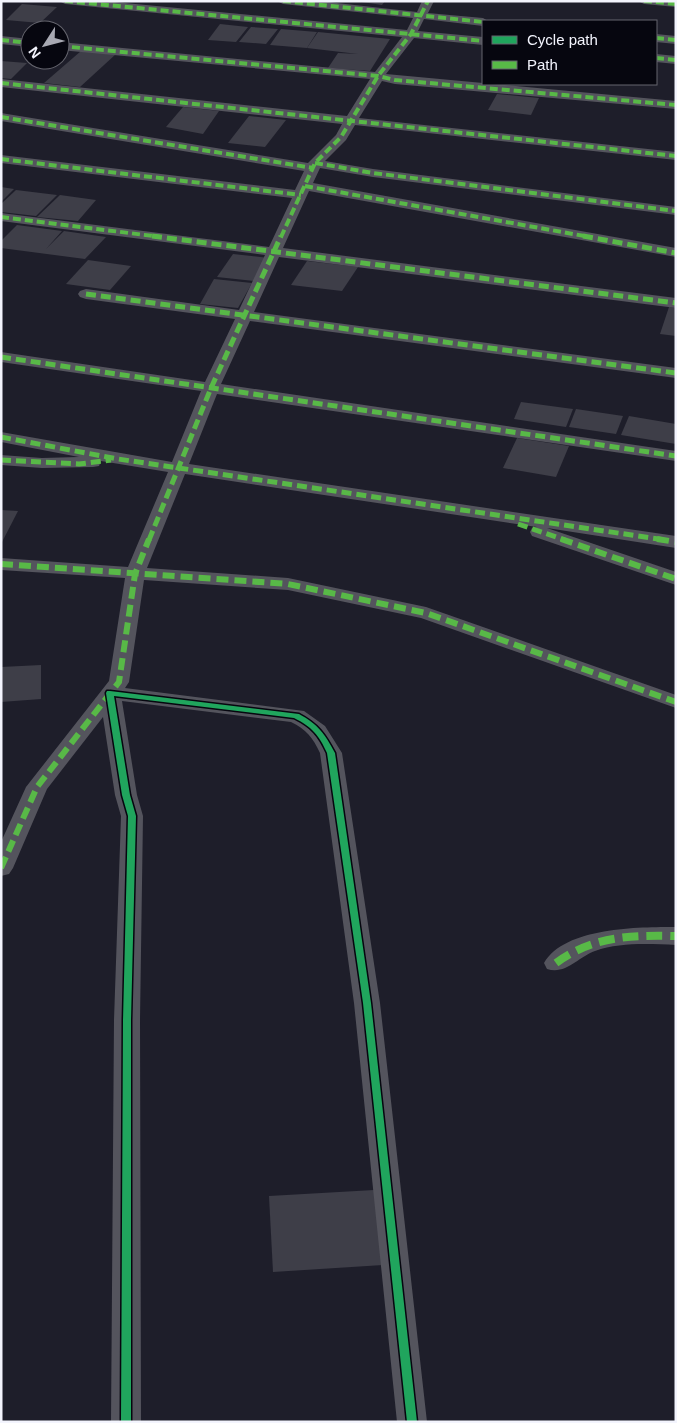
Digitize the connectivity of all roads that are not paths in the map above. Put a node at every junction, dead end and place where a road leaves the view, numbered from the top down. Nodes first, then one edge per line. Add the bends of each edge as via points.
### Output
1 (65, 1) edge
2 (283, 1) edge
3 (428, 1) edge
4 (644, 1) edge
5 (676, 4) edge
6 (419, 16) junction
7 (482, 22) edge
8 (410, 34) junction
9 (657, 38) edge
10 (1, 40) edge
11 (676, 40) edge
12 (482, 41) edge
13 (20, 42) edge
14 (70, 47) edge
15 (657, 58) edge
16 (676, 60) edge
17 (378, 76) junction
18 (1, 82) edge
19 (676, 105) edge
20 (1, 117) edge
21 (351, 120) junction
22 (676, 156) edge
23 (1, 160) edge
24 (314, 166) junction
25 (303, 190) junction
26 (676, 211) edge
27 (1, 217) edge
28 (274, 252) junction
29 (676, 253) edge
30 (86, 294) dead end
31 (676, 303) edge
32 (245, 316) junction
33 (1, 357) edge
34 (676, 373) edge
35 (211, 388) junction
36 (1, 437) edge
37 (676, 456) edge
38 (118, 459) junction
39 (1, 460) edge
40 (179, 468) junction
41 (499, 517) junction
42 (676, 542) edge
43 (1, 564) edge
44 (135, 574) junction
45 (676, 579) edge
46 (110, 693) junction
47 (676, 702) edge
48 (1, 868) edge
49 (676, 936) edge
50 (556, 962) dead end
51 (126, 1422) edge
52 (412, 1422) edge

1 - 8 street
2 - 6 street
3 - 6 street
4 - 5 street
6 - 7 street
6 - 8 street
8 - 12 street
8 - 17 street
9 - 11 street
10 - 13 street
14 - 17 street
15 - 16 street
17 - 19 street via 423,83
17 - 21 street
18 - 21 street
20 - 24 street
21 - 22 street
21 - 24 street via 341,137
23 - 25 street
24 - 25 street
24 - 26 street
25 - 28 street
25 - 29 street
27 - 28 street
28 - 31 street
28 - 32 street
30 - 32 street
32 - 34 street
32 - 35 street
33 - 35 street
35 - 37 street
35 - 40 street
36 - 38 street
38 - 39 street via 79,464
38 - 40 street
40 - 41 street
40 - 44 street
41 - 42 street
41 - 45 street
43 - 44 street
44 - 46 street via 118,682
44 - 47 street via 288,584 426,613
46 - 48 street via 37,787
46 - 51 street via 132,816 127,1020
46 - 52 street via 296,716 321,733 331,753 367,1003
49 - 50 street via 614,939 578,948

